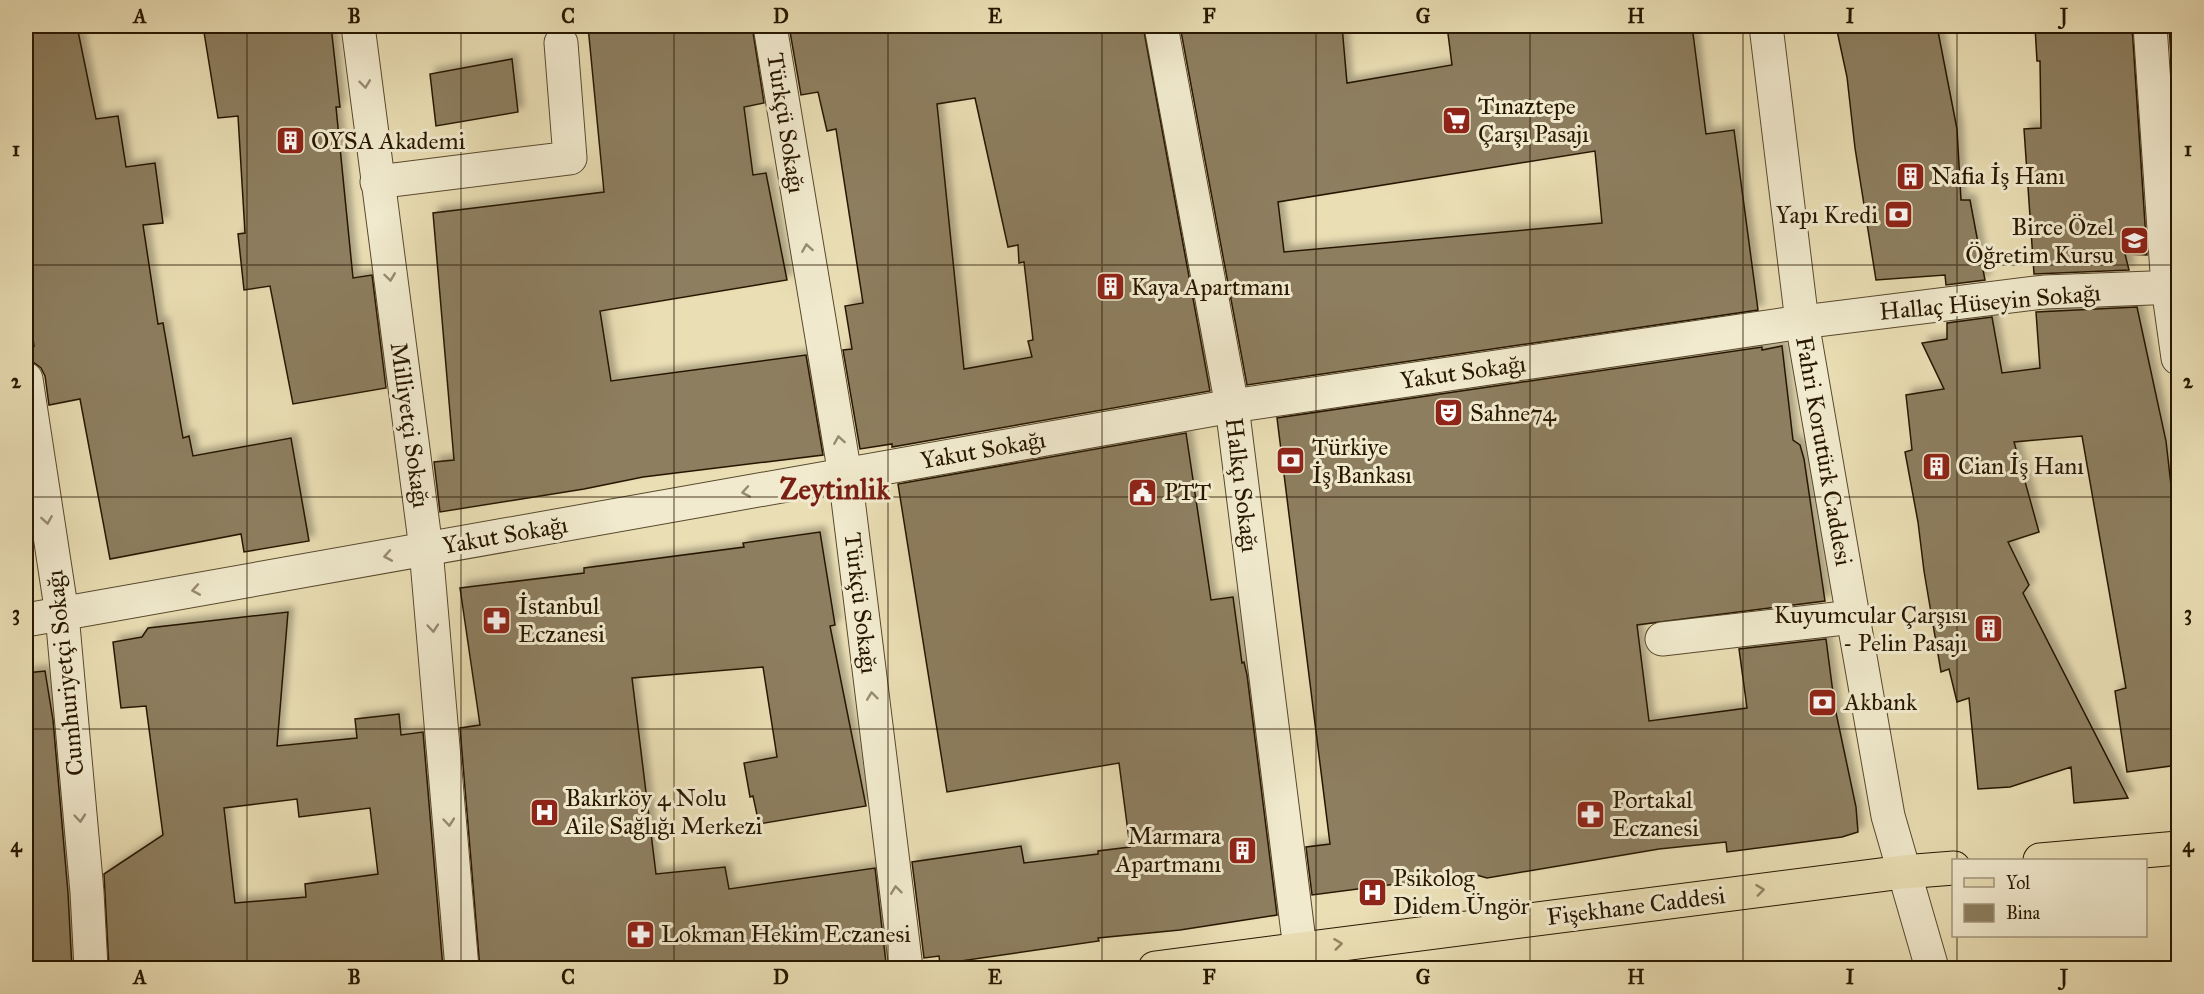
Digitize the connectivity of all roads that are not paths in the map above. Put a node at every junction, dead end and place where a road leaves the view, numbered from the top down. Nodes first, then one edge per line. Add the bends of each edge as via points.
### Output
1 (358, 26) edge
2 (770, 26) edge
3 (1161, 26) edge
4 (1766, 26) edge
5 (2150, 26) edge
6 (561, 43) dead end
7 (377, 182) junction
8 (2173, 287) edge
9 (1802, 322) junction
10 (2178, 358) edge
11 (26, 379) edge
12 (1232, 406) junction
13 (845, 475) junction
14 (426, 549) junction
15 (62, 614) junction
16 (1852, 616) junction
17 (26, 620) edge
18 (1662, 639) dead end
19 (2178, 849) edge
20 (2063, 859) edge
21 (1952, 868) edge
22 (1903, 872) junction
23 (1300, 949) junction
24 (92, 969) edge
25 (462, 969) edge
26 (906, 969) edge
27 (1155, 969) edge
28 (1932, 969) edge

1 -> 7 street, Milliyetçi Sokağı
13 -> 2 street, Türkçü Sokağı
3 - 12 street, Halkçı Sokağı
4 - 9 street, Fahri Korutürk Caddesi
5 - 8 street
6 - 7 street via 570,158
7 -> 14 street, Milliyetçi Sokağı
8 - 9 street, Hallaç Hüseyin Sokağı via 2044,292
8 - 10 street
9 - 12 street, Yakut Sokağı
9 - 16 street, Fahri Korutürk Caddesi
11 -> 15 street, Cumhuriyetçi Sokağı
12 - 13 street, Yakut Sokağı
12 - 23 street, Halkçı Sokağı
13 -> 14 street, Yakut Sokağı
26 -> 13 street, Türkçü Sokağı
14 -> 15 street, Yakut Sokağı
14 -> 25 street, Milliyetçi Sokağı
15 - 17 street, Yakut Sokağı
15 -> 24 street, Cumhuriyetçi Sokağı
16 - 18 street
16 - 22 street, Fahri Korutürk Caddesi via 1888,816
19 - 20 main road
21 - 22 main road, Fişekhane Caddesi
23 -> 22 main road, Fişekhane Caddesi
22 - 28 street, Fahri Korutürk Caddesi
23 - 27 main road, Fişekhane Caddesi

